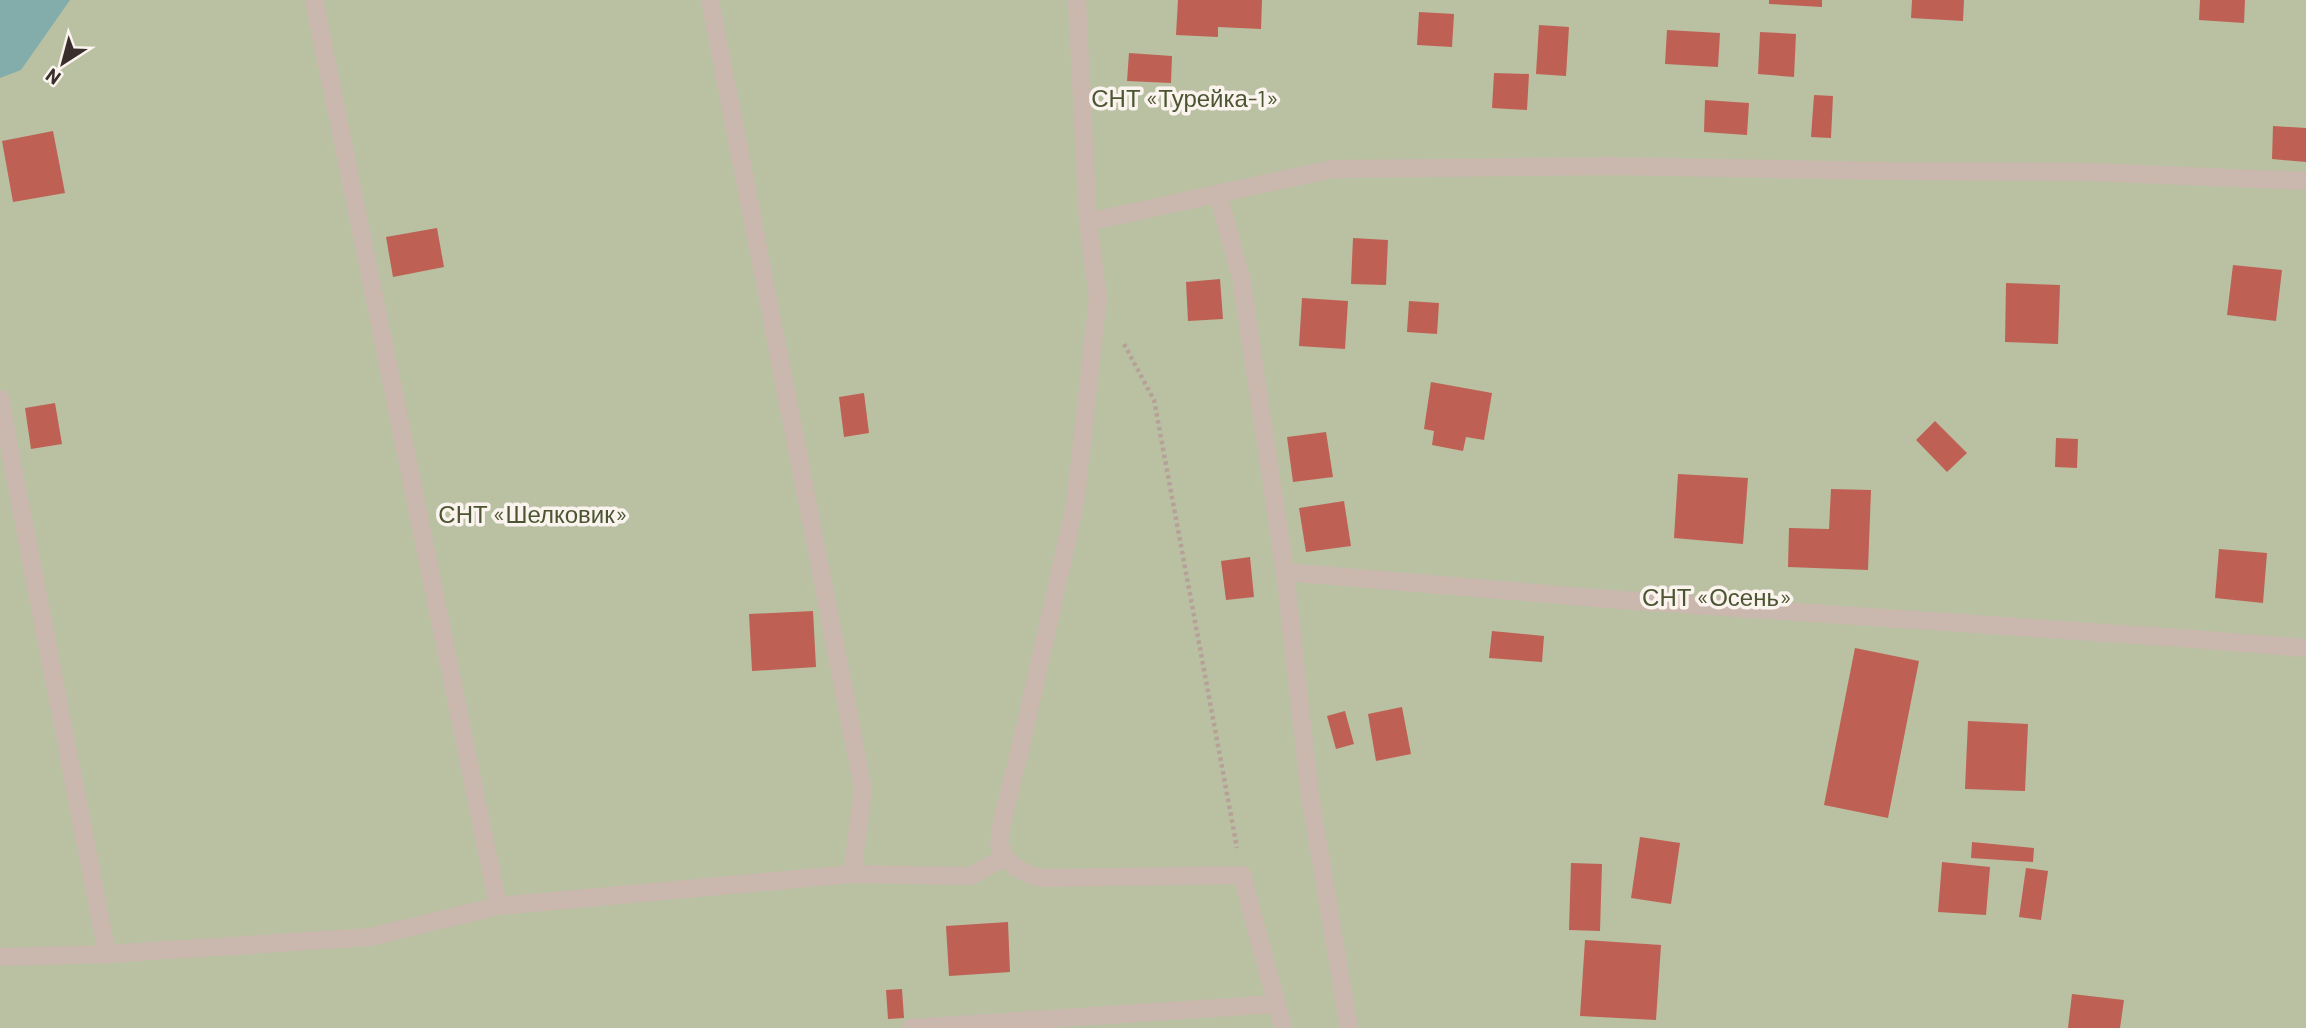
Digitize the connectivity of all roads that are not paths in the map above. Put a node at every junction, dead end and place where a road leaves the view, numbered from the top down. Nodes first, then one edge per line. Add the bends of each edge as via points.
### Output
1 (314, 0) edge
2 (710, 0) edge
3 (1077, 0) edge
4 (2306, 181) edge
5 (1218, 194) junction
6 (1088, 222) junction
7 (0, 399) edge
8 (1285, 572) junction
9 (2306, 648) edge
10 (1005, 857) junction
11 (852, 874) junction
12 (498, 906) junction
13 (107, 954) junction
14 (0, 957) edge
15 (1276, 1004) junction
16 (911, 1028) edge
17 (1283, 1028) edge
18 (1349, 1028) edge

1 - 12 street
2 - 11 street via 863,789
3 - 6 street
4 - 5 street via 2090,172 1610,166 1332,169
5 - 6 street
5 - 8 street via 1241,277
6 - 10 street via 1098,297 1075,505 1001,826 999,844
7 - 13 street
8 - 9 street
8 - 18 street via 1310,796
10 - 11 street via 970,876
10 - 15 street via 1016,868 1044,878 1242,875
11 - 12 street
12 - 13 street via 370,937
13 - 14 street
15 - 16 street
15 - 17 street

